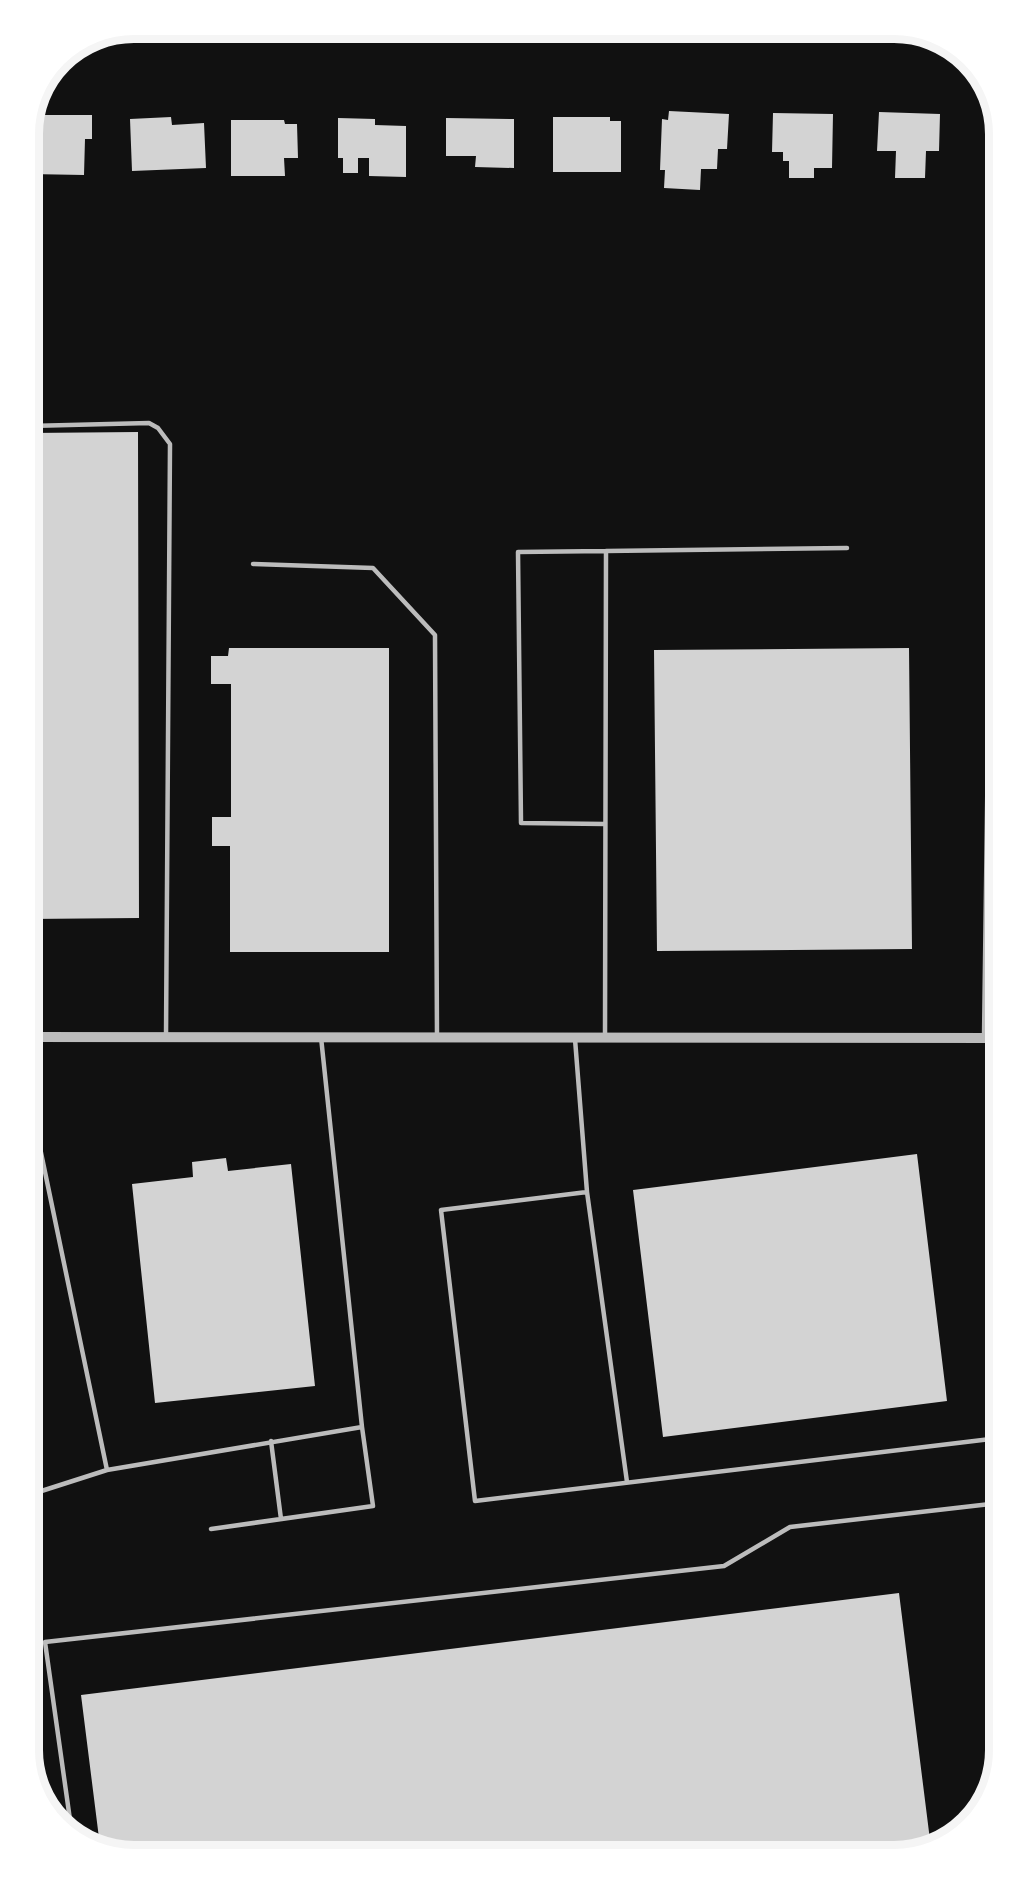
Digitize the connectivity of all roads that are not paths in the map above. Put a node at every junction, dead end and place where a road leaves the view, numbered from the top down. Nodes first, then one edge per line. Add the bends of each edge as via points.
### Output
1 (39, 426) edge
2 (847, 548) dead end
3 (606, 551) junction
4 (253, 564) dead end
5 (989, 739) edge
6 (605, 824) junction
7 (39, 1037) edge
8 (166, 1037) junction
9 (321, 1037) junction
10 (437, 1038) junction
11 (575, 1038) junction
12 (604, 1038) junction
13 (984, 1038) junction
14 (989, 1038) edge
15 (39, 1159) edge
16 (587, 1192) junction
17 (362, 1427) junction
18 (989, 1439) edge
19 (271, 1441) junction
20 (107, 1470) junction
21 (627, 1482) junction
22 (39, 1492) edge
23 (989, 1504) edge
24 (281, 1519) junction
25 (211, 1529) dead end
26 (70, 1820) edge

1 - 8 lane via 149,423 159,428 170,444
2 - 3 lane
3 - 6 lane
3 - 6 lane via 518,552 521,823
4 - 10 lane via 373,568 435,635
5 - 13 lane
6 - 12 lane
7 - 8 street
8 - 9 street
9 - 10 street
9 - 17 lane
10 - 11 street
11 - 12 street
11 - 16 lane
12 - 13 street
13 - 14 street
15 - 20 lane
16 - 21 lane
16 - 21 lane via 441,1210 475,1501
17 - 19 lane
17 - 24 lane via 373,1506
18 - 21 lane
19 - 20 lane
19 - 24 lane
20 - 22 lane
23 - 26 lane via 790,1527 724,1566 45,1642
24 - 25 lane

